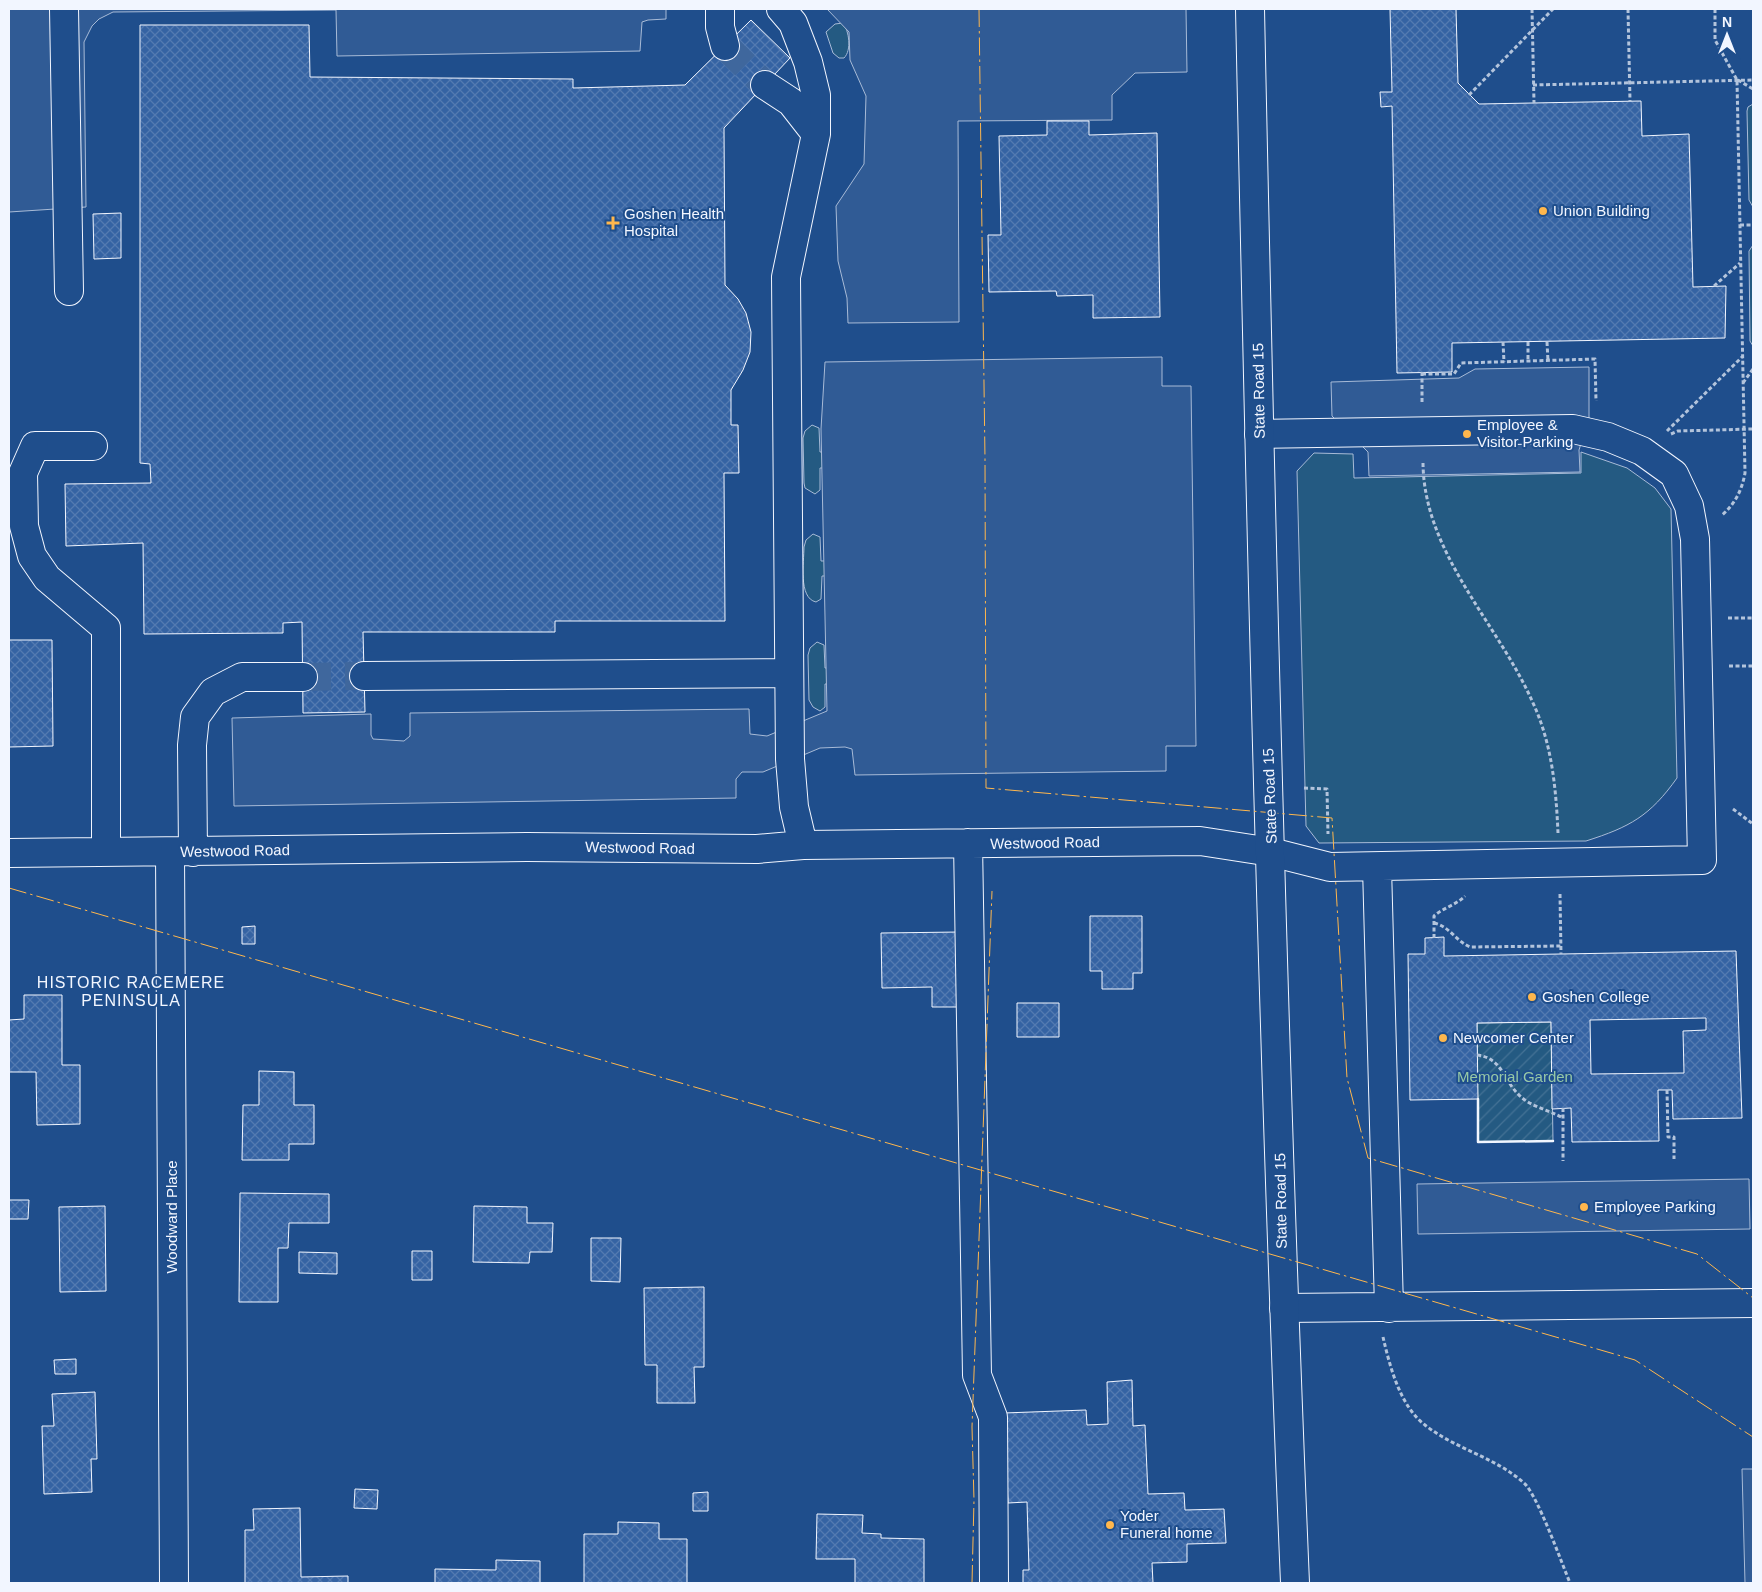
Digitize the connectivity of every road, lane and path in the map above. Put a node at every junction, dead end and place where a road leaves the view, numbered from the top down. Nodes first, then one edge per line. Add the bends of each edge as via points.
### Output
1 (64, 9) edge
2 (720, 9) edge
3 (781, 9) edge
4 (1250, 9) edge
5 (1532, 9) edge
6 (1553, 9) edge
7 (1628, 9) edge
8 (1715, 9) edge
9 (1532, 32) junction
10 (725, 46) tunnel mouth
11 (1737, 80) junction
12 (1753, 80) edge
13 (1630, 82) junction
14 (765, 84) tunnel mouth
15 (1534, 85) junction
16 (1753, 89) edge
17 (1469, 95) dead end
18 (1630, 101) dead end
19 (1534, 103) dead end
20 (816, 134) junction
21 (1740, 225) junction
22 (1753, 225) edge
23 (1740, 262) junction
24 (1714, 286) dead end
25 (69, 291) dead end
26 (1503, 342) dead end
27 (1528, 342) dead end
28 (1547, 342) dead end
29 (1742, 357) junction
30 (1528, 361) junction
31 (1548, 361) junction
32 (1504, 362) junction
33 (1753, 369) edge
34 (1743, 383) junction
35 (1596, 405) dead end
36 (1753, 429) edge
37 (1744, 430) junction
38 (1422, 431) junction
39 (1259, 434) junction
40 (93, 446) dead end
41 (16, 468) edge
42 (1716, 520) dead end
43 (1720, 618) dead end
44 (1753, 618) edge
45 (1721, 666) dead end
46 (1753, 666) edge
47 (789, 673) junction
48 (364, 676) tunnel mouth
49 (303, 677) tunnel mouth
50 (1304, 788) dead end
51 (1729, 801) dead end
52 (1753, 824) edge
53 (1328, 835) dead end
54 (968, 843) junction
55 (803, 845) junction
56 (106, 852) junction
57 (182, 852) junction
58 (1271, 852) junction
59 (9, 853) edge
60 (1559, 863) junction
61 (1377, 867) junction
62 (1471, 889) dead end
63 (1434, 923) junction
64 (1434, 938) dead end
65 (1561, 946) junction
66 (1561, 954) dead end
67 (1477, 1055) dead end
68 (1667, 1090) dead end
69 (1563, 1108) dead end
70 (1563, 1118) junction
71 (1674, 1159) dead end
72 (1563, 1161) dead end
73 (1753, 1303) edge
74 (1284, 1308) junction
75 (1389, 1308) junction
76 (174, 1583) edge
77 (994, 1583) edge
78 (1295, 1583) edge

1 - 25 street
2 - 10 street
3 - 20 street via 792,23 808,62 816,94
4 - 39 street, State Road 15
5 - 9 path
6 - 9 path
7 - 13 path
8 - 11 path via 1715,40
9 - 15 path
9 - 17 path
11 - 12 path
11 - 13 path
11 - 16 path
11 - 21 path
13 - 15 path
13 - 18 path
14 - 20 street via 791,102
15 - 19 path
20 - 47 street via 786,277
21 - 22 path
21 - 23 path
23 - 24 path
23 - 29 path
26 - 32 path
27 - 30 path
28 - 31 path
29 - 34 path
29 - 37 path via 1666,434
30 - 31 path
30 - 32 path
31 - 35 path via 1595,360
32 - 38 path via 1461,363 1454,374 1422,373
33 - 34 path
34 - 37 path
36 - 37 path
37 - 42 path via 1743,486
38 - 39 street
38 - 60 path via 1423,481 1426,503 1435,528 1543,725 1552,765
38 - 60 street, Westwood Road via 1573,430 1608,437 1642,451 1674,474 1690,506 1695,540 1702,860
39 - 58 street, State Road 15
40 - 41 street via 35,446
41 - 56 street via 24,526 32,556 47,578 106,628
43 - 44 path
45 - 46 path
47 - 48 street
47 - 55 street via 790,759 794,807
49 - 57 street, Woodward Place via 242,677 213,692 195,717
50 - 53 path via 1326,789
51 - 52 path via 1732,808
54 - 55 street, Westwood Road
54 - 58 street, Westwood Road via 1200,841
54 - 77 street via 977,1375 993,1417
55 - 57 street, Westwood Road via 757,849 517,847
56 - 57 street, Westwood Road
56 - 59 street, Westwood Road
57 - 76 street, Woodward Place
58 - 61 street, Westwood Road via 1330,867
58 - 74 street, State Road 15
60 - 61 street, Westwood Road
60 - 65 path
61 - 75 street
62 - 63 path via 1460,901 1442,908 1434,916
63 - 64 path
63 - 65 path via 1470,947
65 - 66 path
67 - 70 path via 1492,1059 1517,1094 1534,1107 1549,1110
68 - 71 path via 1668,1137 1674,1137
69 - 70 path
70 - 72 path
73 - 75 street
74 - 75 street
74 - 78 street, State Road 15

